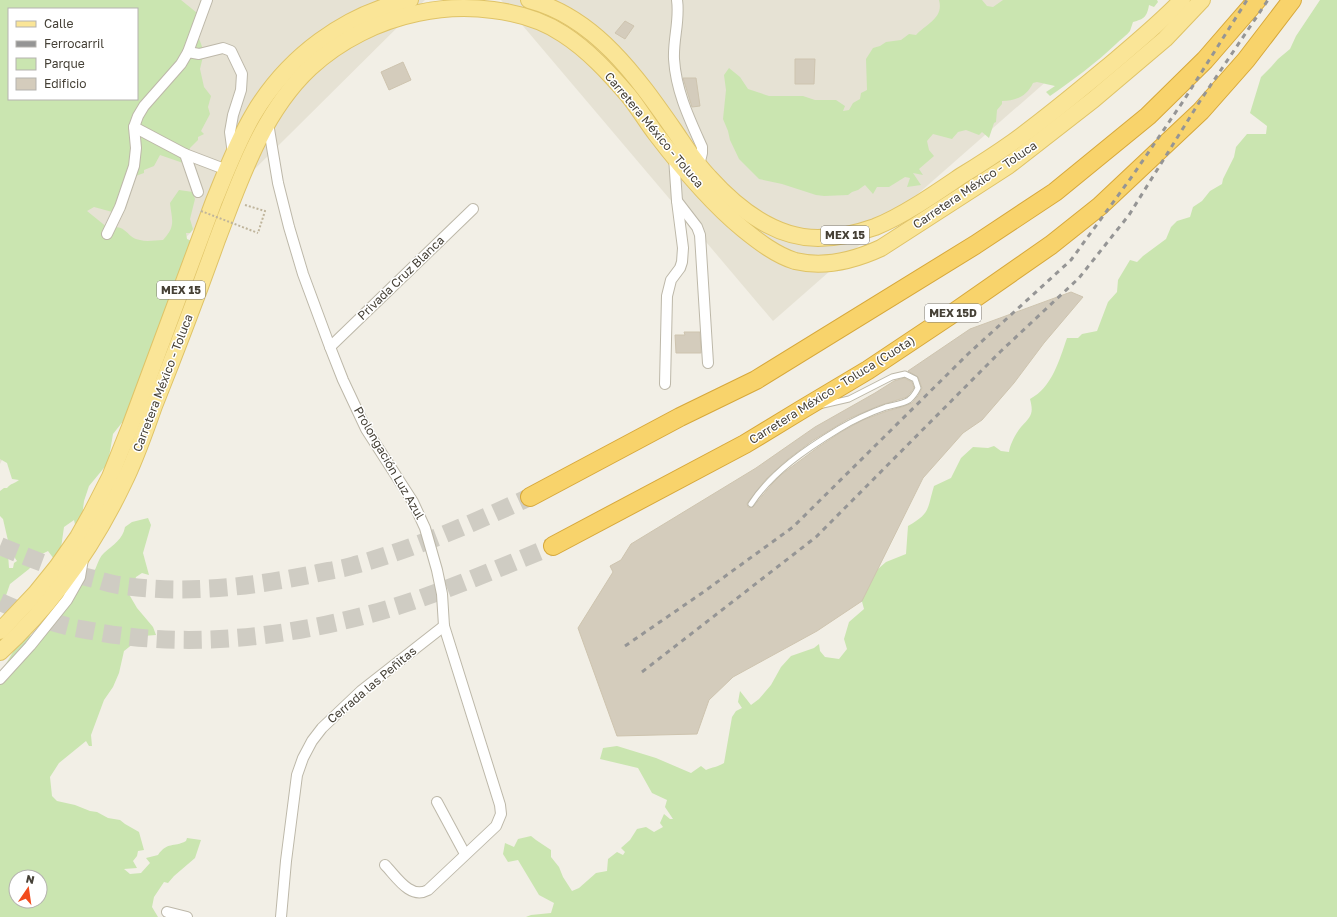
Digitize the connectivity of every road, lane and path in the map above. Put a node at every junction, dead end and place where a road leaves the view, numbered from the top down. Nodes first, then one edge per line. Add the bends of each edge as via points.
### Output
1 (207, 0) edge
2 (410, 0) edge
3 (528, 0) edge
4 (677, 0) edge
5 (1182, 0) edge
6 (1202, 0) edge
7 (1257, 0) edge
8 (1292, 0) edge
9 (188, 52) junction
10 (268, 123) junction
11 (134, 127) junction
12 (184, 154) junction
13 (674, 155) junction
14 (230, 163) junction
15 (699, 165) junction
16 (198, 192) dead end
17 (232, 200) junction
18 (677, 201) junction
19 (473, 209) dead end
20 (201, 211) dead end
21 (107, 234) dead end
22 (330, 347) junction
23 (708, 363) dead end
24 (665, 384) dead end
25 (801, 410) junction
26 (530, 497) tunnel mouth
27 (751, 504) dead end
28 (553, 546) tunnel mouth
29 (84, 554) junction
30 (444, 626) junction
31 (0, 630) edge
32 (0, 652) edge
33 (0, 679) edge
34 (437, 802) dead end
35 (465, 854) junction
36 (385, 865) dead end
37 (168, 912) dead end
38 (187, 917) edge
39 (281, 917) edge

1 - 9 street
2 - 14 main road, Carretera México - Toluca / MEX 15 via 360,17 306,51 264,97
3 - 15 main road, Carretera México - Toluca / MEX 15 via 567,16 595,35 645,89
4 - 15 street via 679,16 674,50 677,81 683,105 702,147
5 - 15 main road, Carretera México - Toluca / MEX 15 via 1141,39 1014,142 897,217 875,227 818,238 795,235 766,225 739,206
6 - 13 main road, Carretera México - Toluca / MEX 15 via 1164,39 1123,75 1008,166 881,248 853,259 808,263 773,251 749,234 716,204
7 - 26 highway via 1205,60 1148,116 1055,192 756,380 680,417
8 - 25 highway, Carretera México - Toluca (Cuota) / MEX 15D via 1246,60 1200,111 1100,206 1051,245 949,316 868,370
9 - 11 street via 181,64 144,106
9 - 14 street via 199,54 223,48 231,51 242,74 241,90 230,132
10 - 13 main road, Carretera México - Toluca / MEX 15 via 310,69 326,55 366,30 392,19 435,10 491,10 535,20 572,41 629,97
10 - 17 main road, Carretera México - Toluca / MEX 15
10 - 22 street, Prolongación Luz Azul via 278,183 289,227
11 - 12 street
11 - 21 street via 134,166 120,207
12 - 14 street
12 - 16 street
13 - 18 street
14 - 31 main road, Carretera México - Toluca / MEX 15 via 110,477 78,537 57,568
17 - 20 path, bridge via 265,212 258,233
17 - 29 main road, Carretera México - Toluca / MEX 15 via 178,348 125,480
18 - 23 street via 700,235
18 - 24 street via 684,248 680,268 671,280 667,296
19 - 22 street, Privada Cruz Blanca
22 - 30 street, Prolongación Luz Azul via 366,429 413,502 425,528 440,588
25 - 27 lane via 849,399 892,377 905,374 915,379 918,388 908,401 864,415 812,447 783,468
25 - 28 highway, Carretera México - Toluca (Cuota) / MEX 15D via 745,444
29 - 32 main road, Carretera México - Toluca / MEX 15 via 58,590
29 - 33 street via 80,577 66,600
30 - 35 street, Prolongación Luz Azul via 501,810 496,826
30 - 39 street, Cerrada las Peñitas via 361,692 322,728 312,741 297,775
34 - 35 street
35 - 36 street, Prolongación Luz Azul via 428,890 418,893 407,888
37 - 38 street

